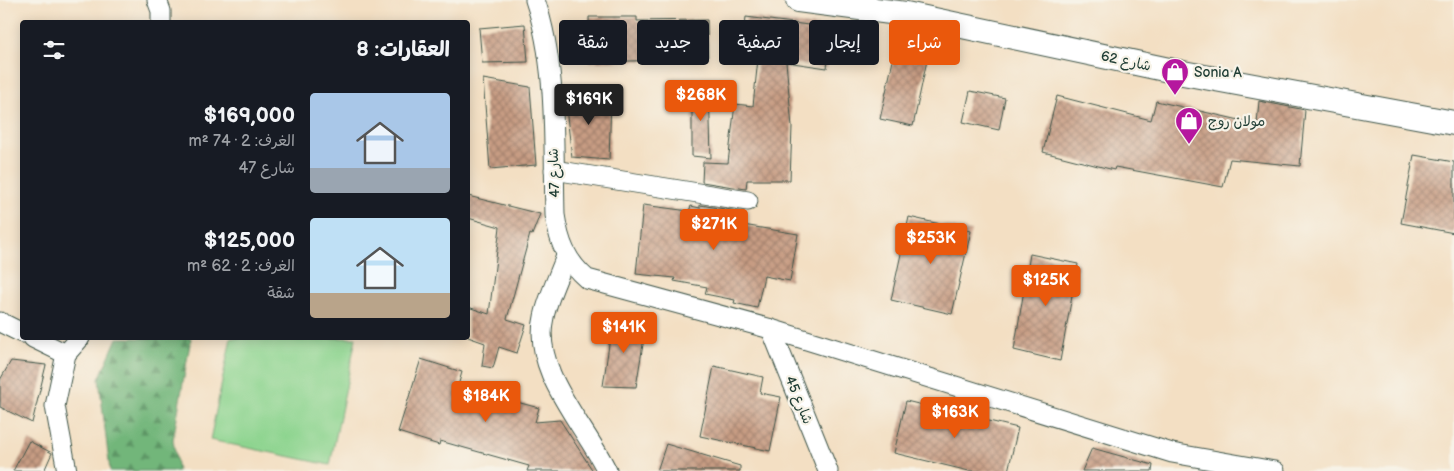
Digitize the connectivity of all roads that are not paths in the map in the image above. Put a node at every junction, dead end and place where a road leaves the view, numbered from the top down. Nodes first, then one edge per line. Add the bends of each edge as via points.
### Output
1 (157, 0) edge
2 (535, 0) edge
3 (798, 0) edge
4 (161, 20) edge
5 (1454, 123) edge
6 (554, 170) junction
7 (748, 201) dead end
8 (566, 256) junction
9 (0, 322) edge
10 (770, 329) junction
11 (20, 332) edge
12 (37, 340) edge
13 (78, 340) edge
14 (66, 354) junction
15 (66, 471) edge
16 (607, 471) edge
17 (828, 471) edge
18 (1275, 471) edge

1 - 4 street
2 - 6 street, شارع 47 via 544,27 550,68
3 - 5 street, شارع 62 via 906,14 1183,73
6 - 7 street
6 - 8 street, شارع 47 via 558,235
8 - 10 street via 587,279
8 - 16 street via 543,319 544,349 552,378
9 - 11 street
10 - 17 street, شارع 45
10 - 18 street via 1172,453
12 - 14 street
13 - 14 street
14 - 15 street via 55,406

